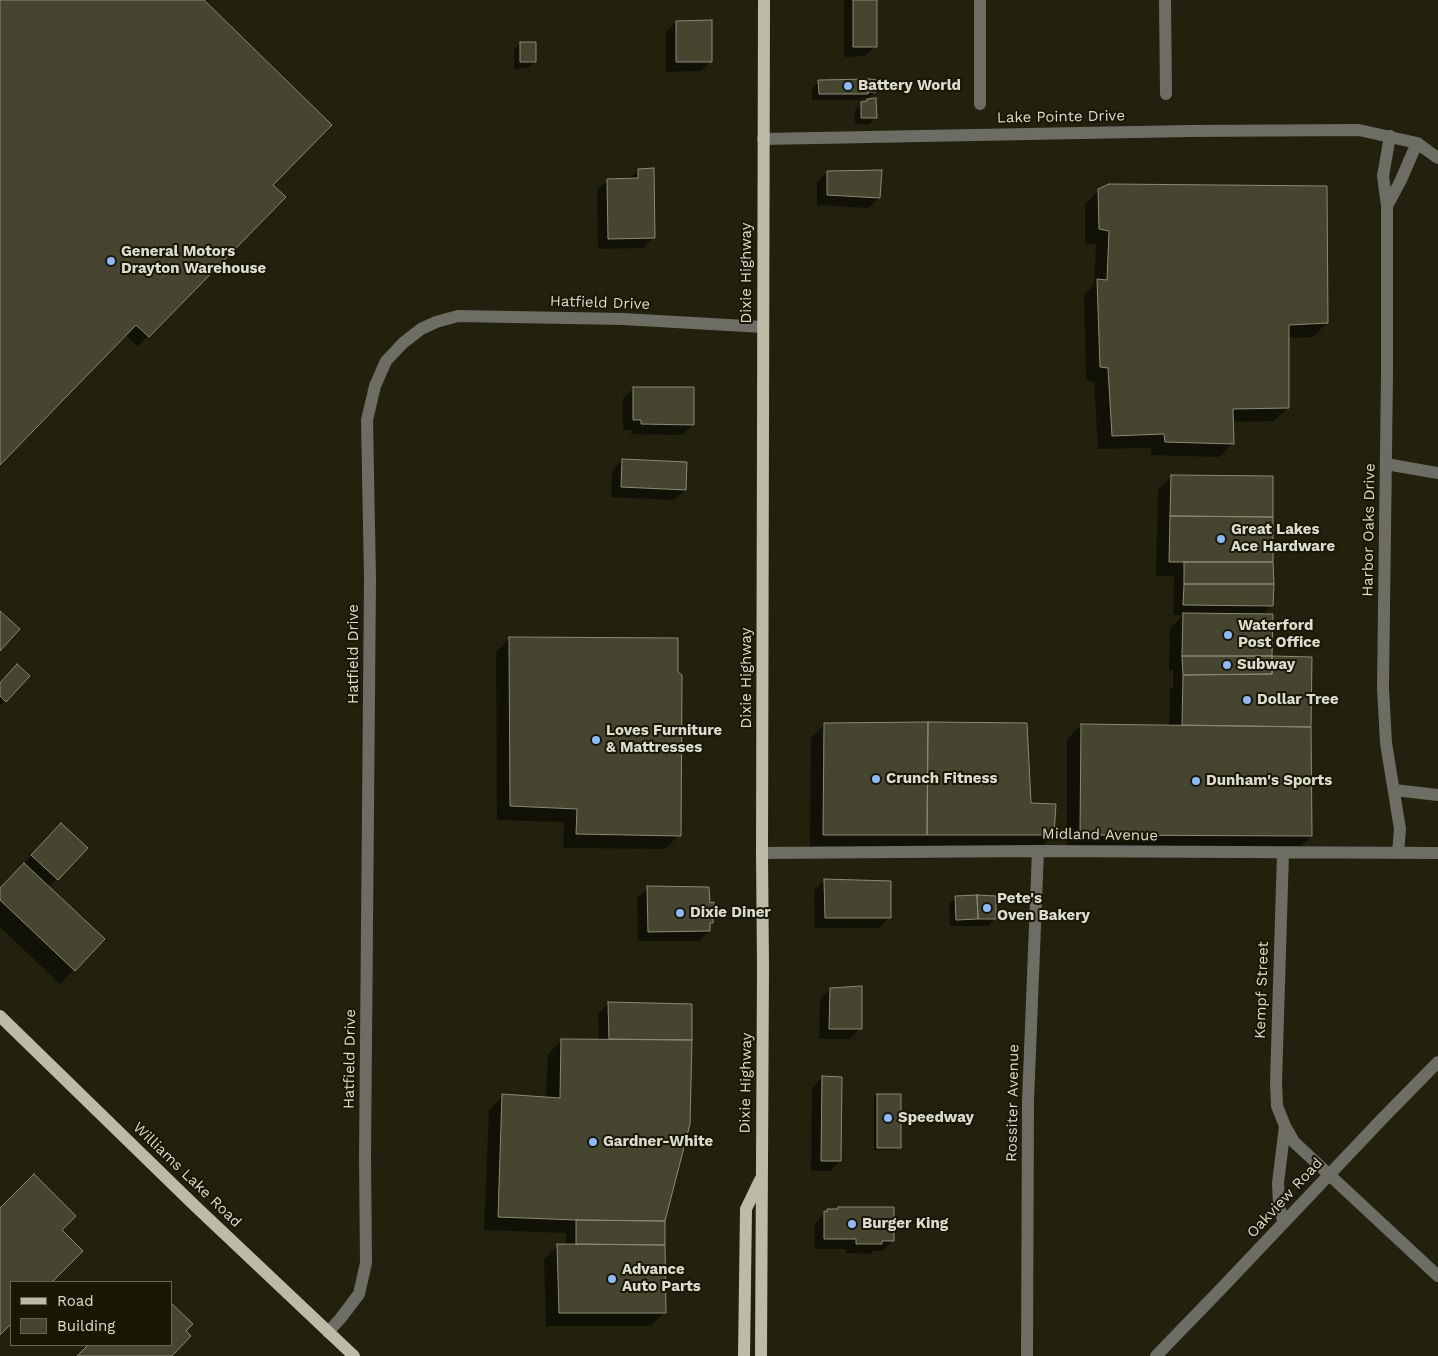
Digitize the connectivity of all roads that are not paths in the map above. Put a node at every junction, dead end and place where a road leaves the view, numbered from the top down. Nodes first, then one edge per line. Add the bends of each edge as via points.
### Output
1 (764, 0) edge
2 (980, 0) edge
3 (1165, 0) edge
4 (1166, 94) dead end
5 (980, 104) dead end
6 (1390, 136) junction
7 (764, 139) junction
8 (1417, 143) junction
9 (1438, 158) edge
10 (1387, 206) junction
11 (763, 327) junction
12 (1386, 464) junction
13 (1438, 473) edge
14 (1394, 790) junction
15 (1438, 795) edge
16 (1038, 851) junction
17 (762, 852) junction
18 (1283, 853) junction
19 (1398, 853) junction
20 (1438, 853) edge
21 (0, 1016) edge
22 (1438, 1062) edge
23 (1285, 1126) junction
24 (1330, 1174) junction
25 (761, 1178) junction
26 (1284, 1223) junction
27 (1438, 1276) edge
28 (328, 1332) junction
29 (354, 1356) edge
30 (744, 1356) edge
31 (761, 1356) edge
32 (1027, 1356) edge
33 (1156, 1356) edge

1 - 7 main road, Dixie Highway
2 - 5 street
3 - 4 street
6 - 7 street, Lake Pointe Drive via 1359,130
6 - 8 street, Lake Pointe Drive
6 - 10 street, Harbor Oaks Drive via 1383,176
7 - 11 main road, Dixie Highway
8 - 9 street
8 - 10 street
10 - 12 street, Harbor Oaks Drive
11 - 17 main road, Dixie Highway
11 - 28 street, Hatfield Drive via 623,319 458,316 421,329 403,342 386,361 375,386 366,420 370,588 366,1263 359,1294
12 - 13 street
12 - 14 street, Harbor Oaks Drive via 1383,688 1386,743
14 - 15 street
14 - 19 street, Harbor Oaks Drive via 1400,829
16 - 17 street, Midland Avenue
16 - 18 street, Midland Avenue
16 - 32 street, Rossiter Avenue via 1028,1101
17 - 25 main road, Dixie Highway
18 - 19 street, Midland Avenue
18 - 23 street, Kempf Street via 1276,1082 1277,1106
19 - 20 street, Midland Avenue
21 - 28 main road, Williams Lake Road
22 - 24 street, Oakview Road
23 - 24 street, Kempf Street via 1294,1142
23 - 26 street, Kempf Street via 1278,1183
24 - 26 street, Oakview Road
24 - 27 street, Kempf Street
25 - 30 main road via 746,1209
25 - 31 main road, Dixie Highway
26 - 33 street, Oakview Road
28 - 29 main road, Williams Lake Road

